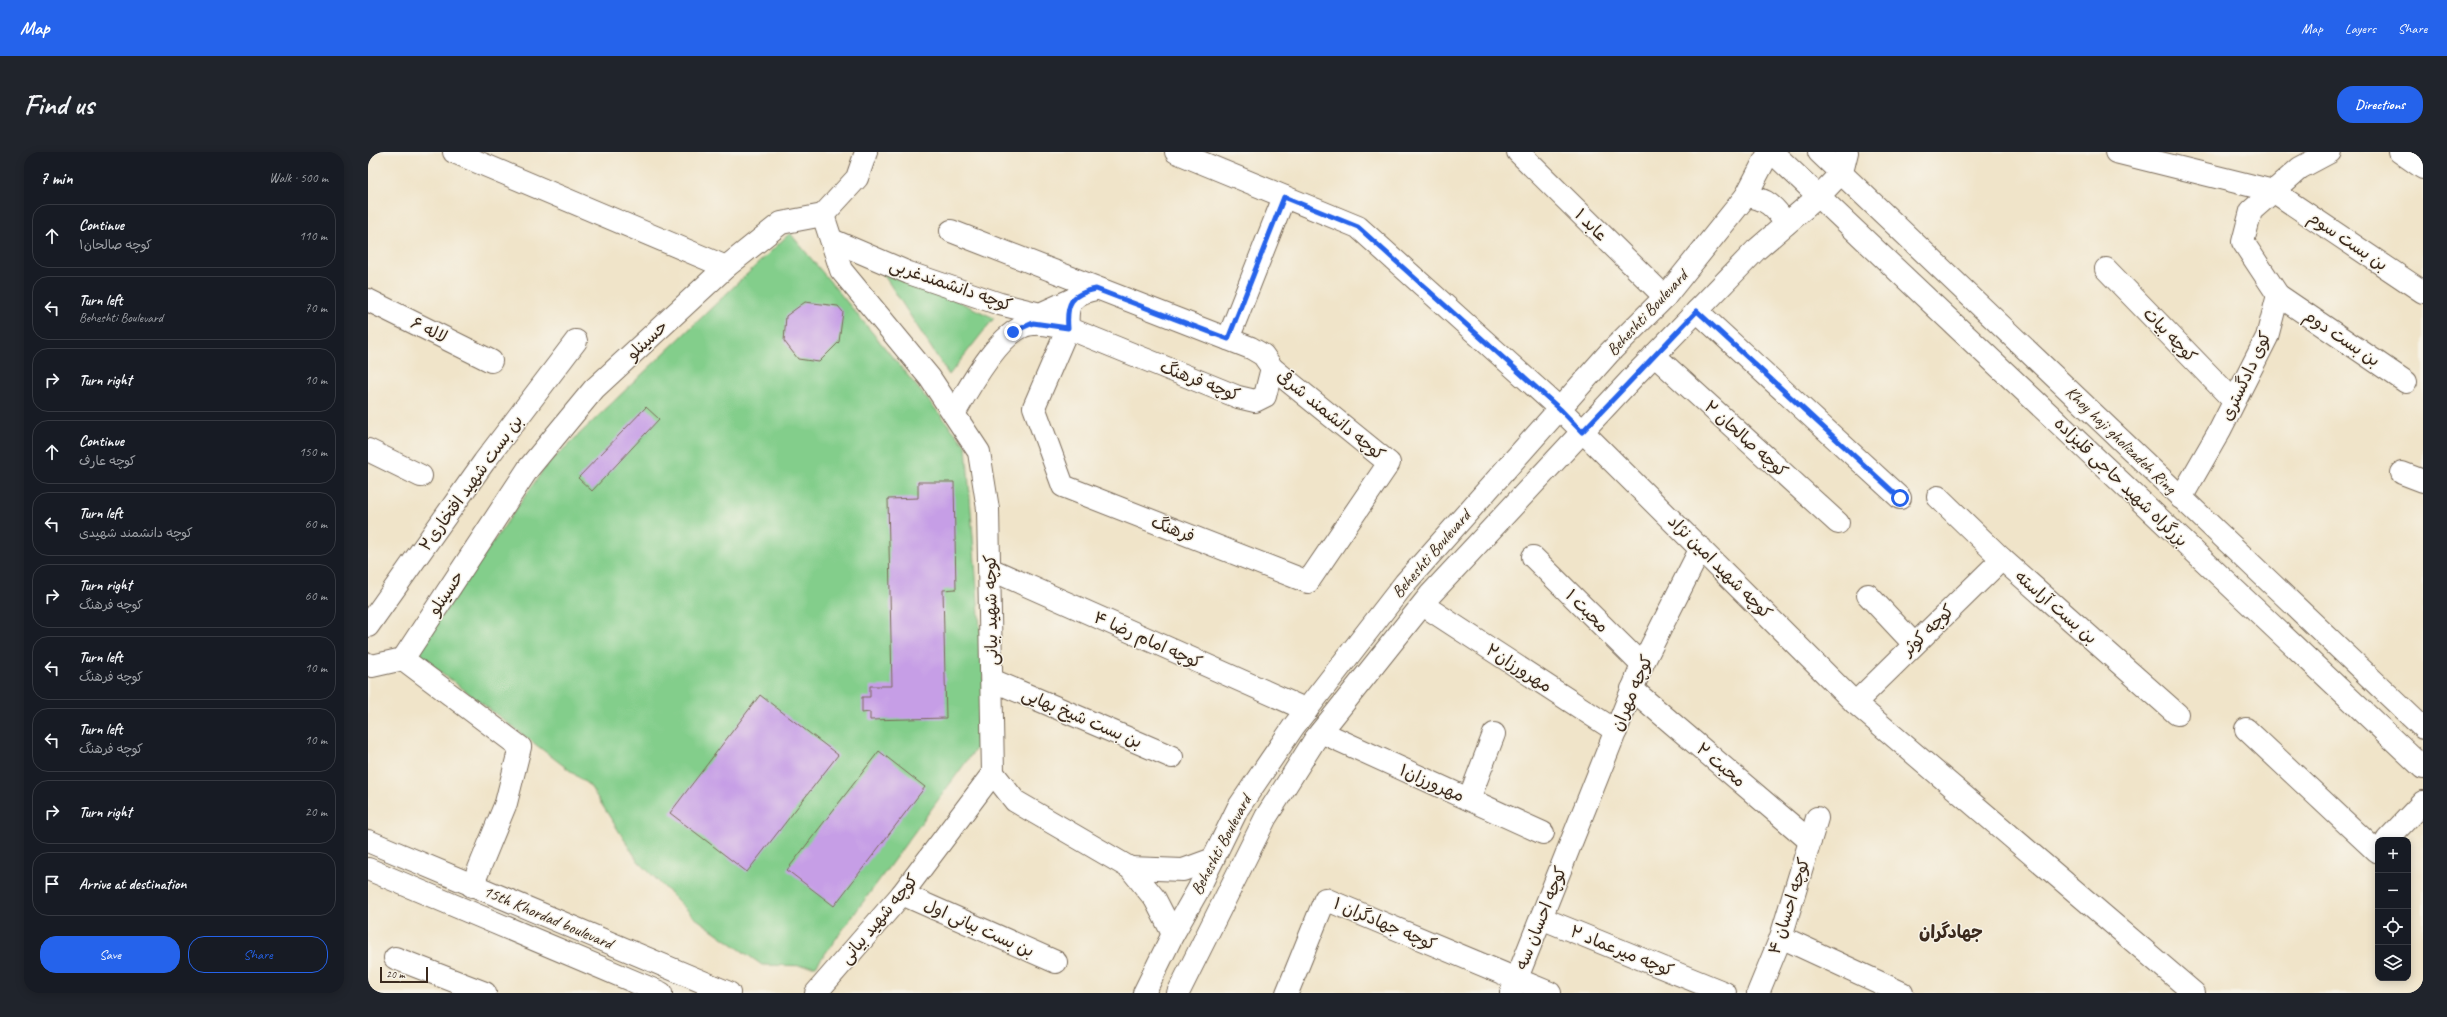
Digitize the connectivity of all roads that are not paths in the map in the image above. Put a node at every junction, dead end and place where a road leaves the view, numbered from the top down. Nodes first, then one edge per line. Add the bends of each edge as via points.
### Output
1 (454, 152) edge
2 (866, 152) edge
3 (1176, 152) edge
4 (1518, 152) edge
5 (1770, 152) edge
6 (1819, 152) edge
7 (2116, 152) edge
8 (2330, 152) edge
9 (2400, 152) edge
10 (1844, 162) edge
11 (2423, 168) edge
12 (2273, 191) junction
13 (1746, 196) junction
14 (1820, 196) junction
15 (1284, 197) junction
16 (823, 215) junction
17 (1786, 224) junction
18 (951, 231) dead end
19 (832, 240) junction
20 (726, 267) junction
21 (2106, 269) dead end
22 (1096, 289) junction
23 (2423, 292) edge
24 (2278, 295) junction
25 (1665, 297) junction
26 (368, 300) edge
27 (1072, 300) junction
28 (1697, 311) junction
29 (1068, 328) junction
30 (1228, 339) junction
31 (576, 341) dead end
32 (1654, 355) junction
33 (490, 360) dead end
34 (1272, 368) junction
35 (2406, 382) dead end
36 (2234, 401) junction
37 (1560, 409) junction
38 (954, 414) junction
39 (1582, 432) junction
40 (368, 450) edge
41 (1389, 463) joint
42 (2402, 474) dead end
43 (421, 476) dead end
44 (2423, 481) edge
45 (1938, 497) dead end
46 (1900, 498) dead end
47 (2181, 498) junction
48 (1838, 523) dead end
49 (1701, 548) junction
50 (1533, 557) dead end
51 (2002, 558) junction
52 (990, 569) junction
53 (1868, 595) dead end
54 (1422, 605) junction
55 (368, 626) edge
56 (1914, 644) junction
57 (403, 658) junction
58 (368, 664) edge
59 (1642, 665) junction
60 (992, 680) junction
61 (1632, 689) junction
62 (1855, 703) junction
63 (1307, 710) junction
64 (2177, 714) dead end
65 (2423, 728) edge
66 (2246, 729) dead end
67 (1616, 731) junction
68 (1321, 732) junction
69 (1494, 734) dead end
70 (1172, 757) dead end
71 (2423, 768) edge
72 (993, 772) junction
73 (1469, 799) junction
74 (2423, 802) edge
75 (1817, 818) dead end
76 (1543, 833) dead end
77 (2390, 837) edge
78 (368, 841) edge
79 (1810, 841) junction
80 (1571, 844) joint
81 (2375, 850) edge
82 (1213, 859) junction
83 (1130, 868) junction
84 (368, 869) edge
85 (472, 886) junction
86 (902, 894) junction
87 (1541, 918) junction
88 (1173, 934) junction
89 (1781, 937) junction
90 (395, 958) dead end
91 (1056, 962) dead end
92 (1514, 986) edge
93 (485, 993) edge
94 (661, 993) edge
95 (729, 993) edge
96 (816, 993) edge
97 (1144, 993) edge
98 (1178, 993) edge
99 (1287, 993) edge
100 (1550, 993) edge
101 (1725, 993) edge
102 (1758, 993) edge
103 (1902, 993) edge
104 (2194, 993) edge

1 - 20 main road
2 - 16 main road via 857,178
3 - 15 main road, کوچه شهید امین نژاد
4 - 25 main road, عابد ۱
5 - 13 main road, Beheshti Boulevard
5 - 14 main road, بزرگراه شهید حاجی قلیزاده
6 - 10 main road, Khoy haji gholizadeh Ring
7 - 12 main road
8 - 12 main road via 2300,168
9 - 11 main road
10 - 14 main road, Beheshti Boulevard
10 - 47 main road, Khoy haji gholizadeh Ring
12 - 23 main road, بن بست سوم
12 - 24 main road via 2251,211 2243,242
13 - 17 main road via 1760,197 1776,208
13 - 25 main road, Beheshti Boulevard
14 - 17 main road, Beheshti Boulevard
14 - 71 main road, بزرگراه شهید حاجی قلیزاده
15 - 30 main road
15 - 37 main road, کوچه شهید امین نژاد via 1358,227
16 - 19 main road, کوچه شهید بیانی
16 - 20 main road, حسینلو via 781,223
17 - 28 main road, Beheshti Boulevard via 1756,250
18 - 22 main road
19 - 27 main road, کوچه دانشمندغربی via 909,273 1000,304 1040,314
19 - 38 main road, کوچه شهید بیانی via 841,270 930,378
20 - 57 main road, حسینلو via 584,401 528,469
21 - 36 main road, کوچه بیات
22 - 27 main road via 1080,292
22 - 30 main road
24 - 35 main road, بن بست دوم
24 - 36 main road, کوی دادگستری via 2267,337
25 - 37 main road, Beheshti Boulevard via 1609,353
26 - 33 main road, لاله ۶
27 - 29 main road via 1067,315
28 - 32 main road, Beheshti Boulevard
28 - 46 main road
29 - 34 main road, کوچه فرهنگ via 1238,397 1255,401 1265,396
29 - 38 main road, کوچه فرهنگ via 1033,323 1013,332 978,372
29 - 41 main road, فرهنگ via 1034,406 1063,486 1308,582
30 - 34 main road via 1263,355
31 - 55 main road, بن بست شهید افتخاری۲ via 484,462
32 - 39 main road, Beheshti Boulevard
32 - 48 main road, کوچه صالحان ۲
34 - 41 main road, کوچه دانشمند شرقی
36 - 47 main road, کوی دادگستری
37 - 39 main road, کوچه شهید امین نژاد
37 - 63 main road, Beheshti Boulevard via 1405,583
38 - 52 main road, کوچه شهید بیانی via 979,452 988,509
39 - 49 main road, کوچه شهید امین نژاد
39 - 54 main road, Beheshti Boulevard
40 - 43 main road
42 - 44 main road
45 - 51 main road, بن بست آراسته
47 - 65 main road, Khoy haji gholizadeh Ring
49 - 59 main road, کوچه مهران
49 - 62 main road, کوچه شهید امین نژاد
50 - 59 main road, محبت ۱
51 - 56 main road, کوچه کوثر
51 - 64 main road, بن بست آراسته
52 - 60 main road, کوچه شهید بیانی
52 - 63 main road, کوچه امام رضا ۴
53 - 56 main road
54 - 67 main road, مهرورزان۲
54 - 68 main road, Beheshti Boulevard
56 - 62 main road, کوچه کوثر
57 - 58 main road via 372,666
57 - 85 main road via 520,747 506,803
59 - 61 main road, کوچه مهران
60 - 70 main road, بن بست شیخ بهایی
60 - 72 main road, کوچه شهید بیانی
61 - 67 main road, کوچه مهران
61 - 79 main road, محبت ۲
62 - 104 main road, کوچه شهید امین نژاد
63 - 82 main road, Beheshti Boulevard via 1238,808
66 - 81 main road
67 - 80 main road, کوچه مهران
68 - 73 main road, مهرورزان۱
68 - 98 main road, Beheshti Boulevard via 1266,817
69 - 73 main road
72 - 83 main road via 1015,801
72 - 86 main road, کوچه شهید بیانی
73 - 76 main road, مهرورزان۱
74 - 77 main road
75 - 79 main road, کوچه احسان ۴
78 - 85 main road, 15th Khordad boulevard
79 - 89 main road, کوچه احسان ۴
80 - 87 main road, کوچه احسان سه
82 - 83 main road via 1183,870
82 - 88 main road, Beheshti Boulevard
83 - 88 main road via 1155,899
84 - 94 main road, 15th Khordad boulevard
85 - 95 main road, 15th Khordad boulevard
86 - 91 main road, بن بست بیانی اول
86 - 96 main road, کوچه شهید بیانی
87 - 92 main road, کوچه احسان سه
87 - 101 main road, کوچه میرعماد ۲
88 - 97 main road, Beheshti Boulevard
89 - 102 main road, کوچه احسان ۴
89 - 103 main road
90 - 93 main road
92 - 99 main road, کوچه جهادگران ۱ via 1325,899
92 - 100 main road

